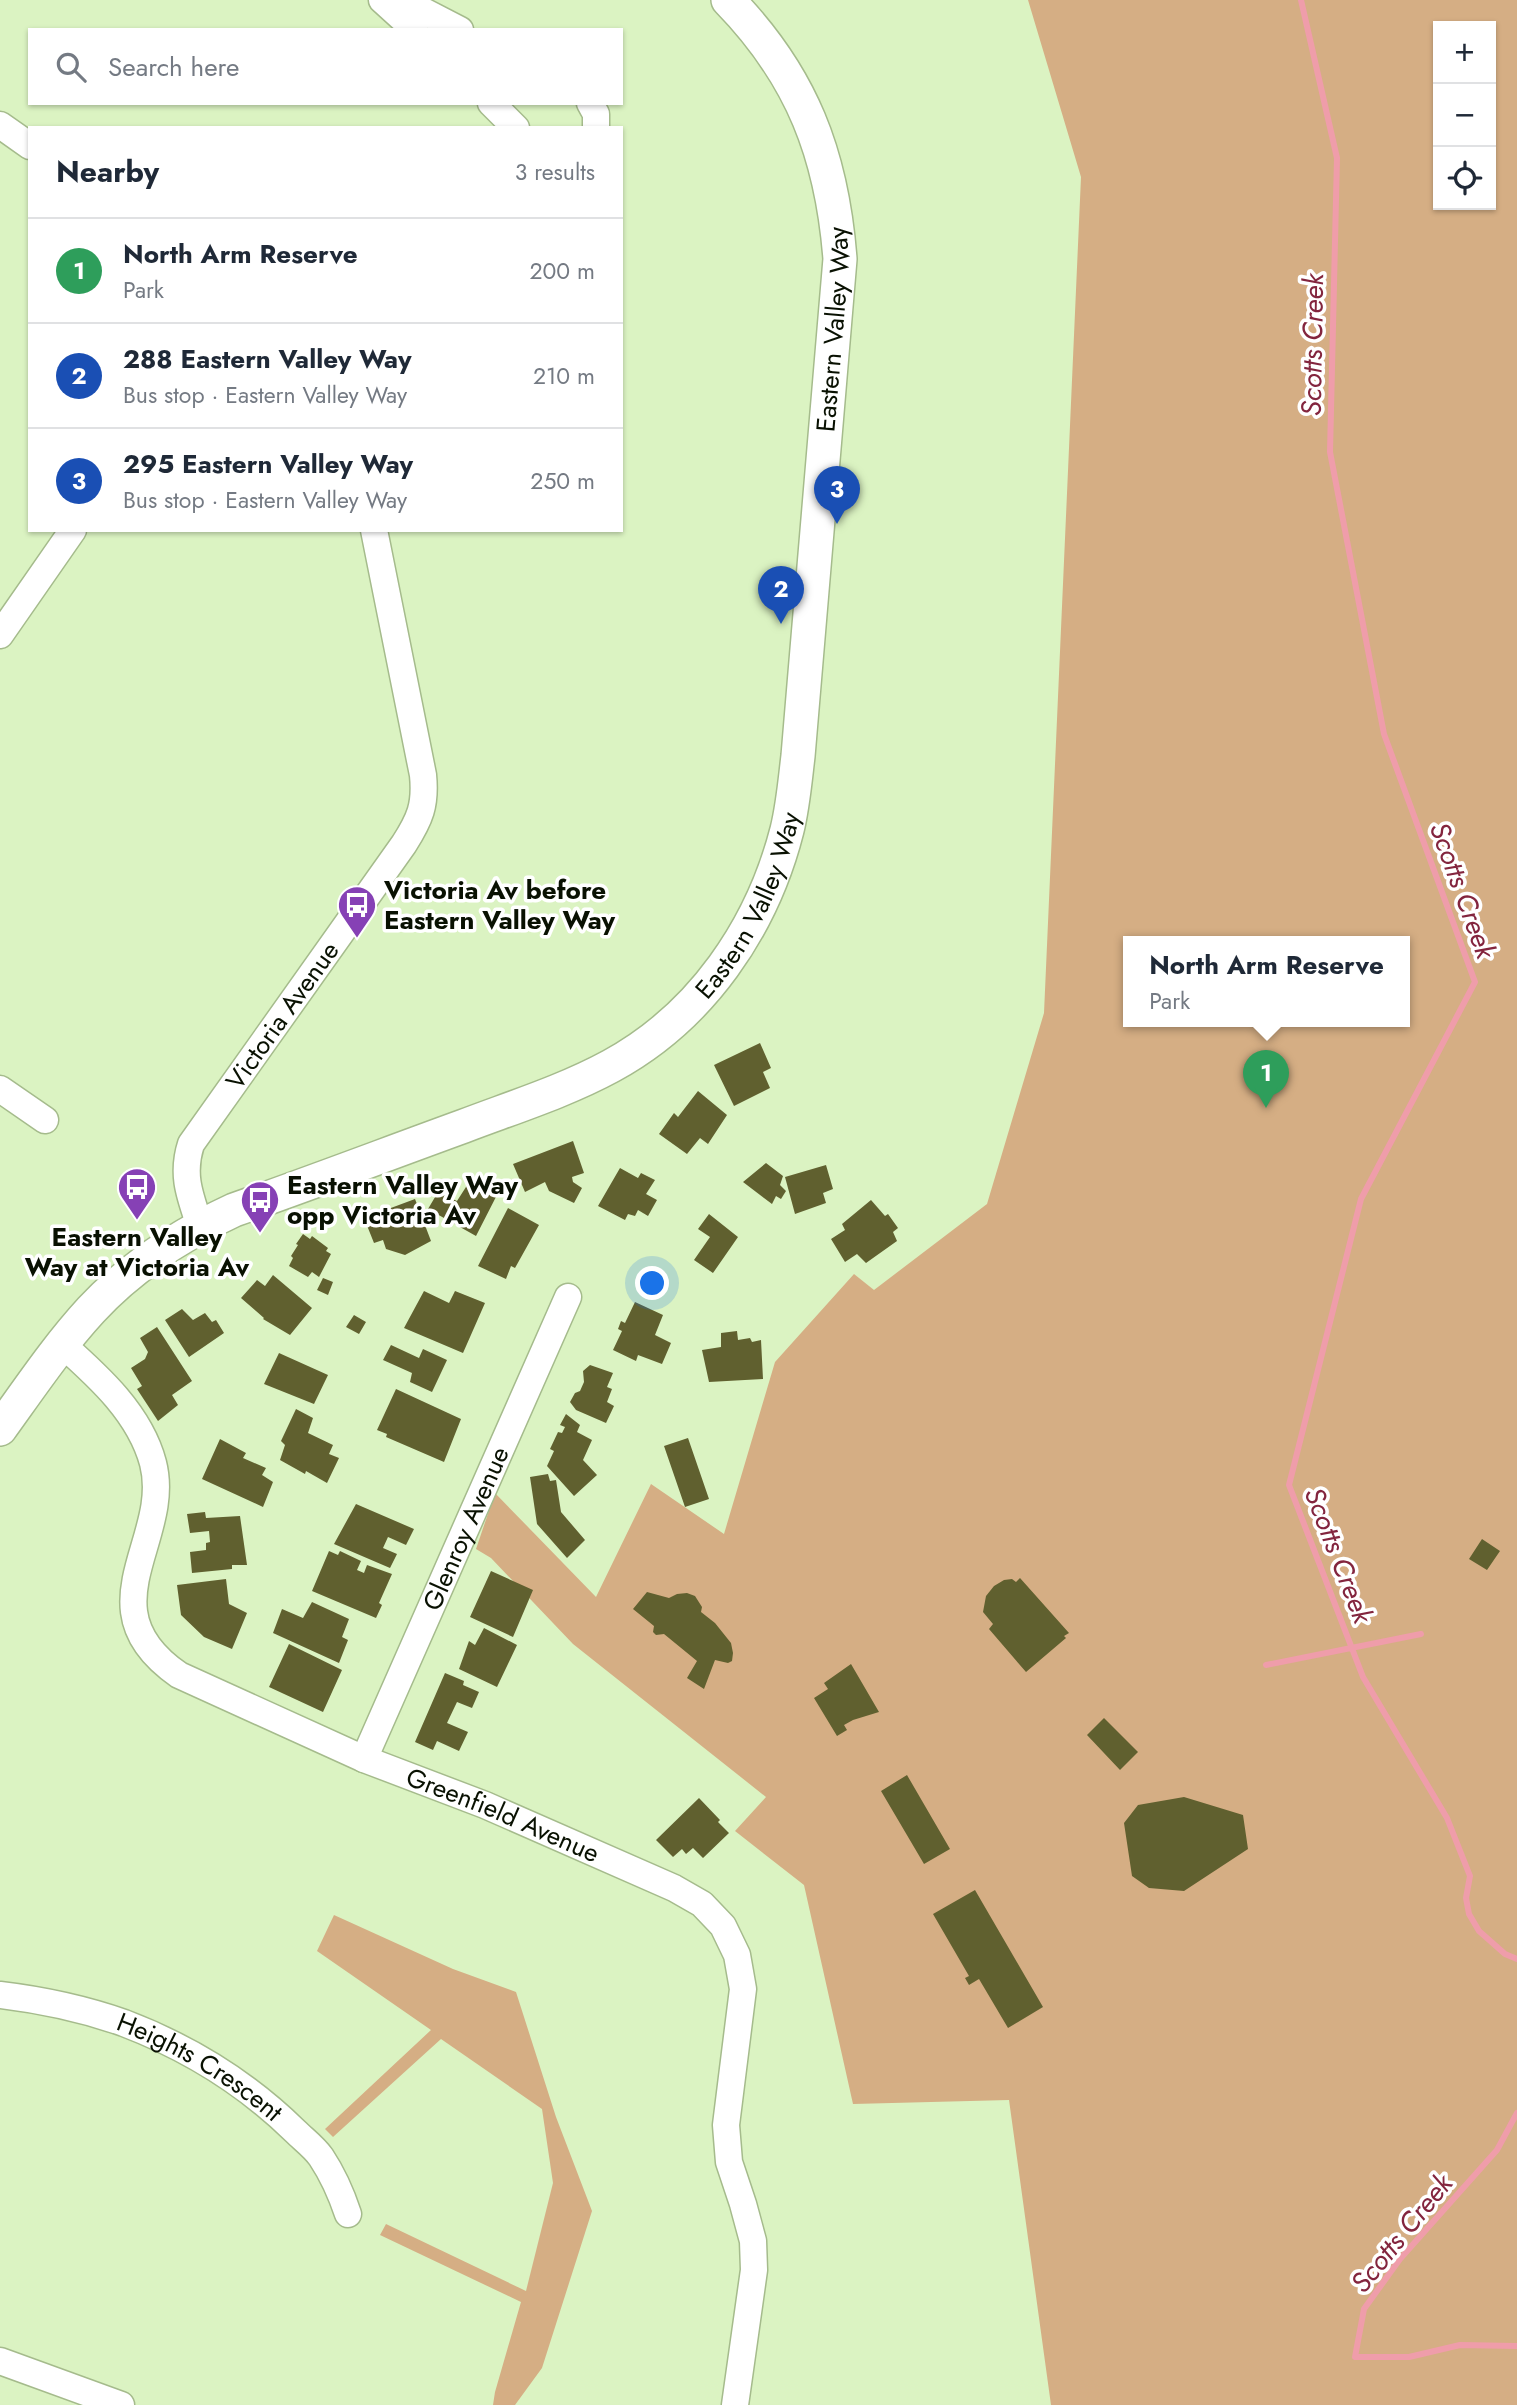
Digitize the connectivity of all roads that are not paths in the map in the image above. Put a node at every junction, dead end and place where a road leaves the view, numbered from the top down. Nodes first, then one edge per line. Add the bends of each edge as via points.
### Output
1 (382, 0) edge
2 (402, 0) edge
3 (727, 0) edge
4 (413, 28) edge
5 (456, 28) edge
6 (493, 105) edge
7 (591, 105) edge
8 (0, 125) edge
9 (514, 126) edge
10 (596, 126) edge
11 (28, 145) edge
12 (72, 532) edge
13 (374, 532) edge
14 (0, 635) edge
15 (0, 1089) edge
16 (45, 1120) dead end
17 (200, 1226) junction
18 (568, 1297) dead end
19 (63, 1345) junction
20 (0, 1429) edge
21 (364, 1759) junction
22 (0, 1995) edge
23 (348, 2214) dead end
24 (0, 2361) edge
25 (121, 2405) edge
26 (735, 2405) edge

1 - 4 street
2 - 5 street
3 - 17 main road, Eastern Valley Way via 774,55 814,130 829,175 840,259 798,756 788,827 761,906 737,949 705,990 658,1035 614,1065 560,1090
6 - 9 street
7 - 10 street
8 - 11 street
12 - 14 street
13 - 17 street, Victoria Avenue via 423,775 423,810 404,844 191,1144 185,1161
15 - 16 street
17 - 19 main road, Eastern Valley Way via 107,1294
18 - 21 street, Glenroy Avenue
19 - 20 main road, Eastern Valley Way
19 - 21 street, Greenfield Avenue via 115,1396 147,1446 153,1464 154,1506 134,1579 138,1624 147,1645 179,1675
21 - 26 street, Greenfield Avenue via 485,1805 674,1888 702,1904 723,1926 737,1955 743,1989 726,2125 729,2162 753,2241 754,2270
22 - 23 street, Heights Crescent via 68,2006 125,2024 220,2071 275,2112 319,2154 339,2187
24 - 25 street

